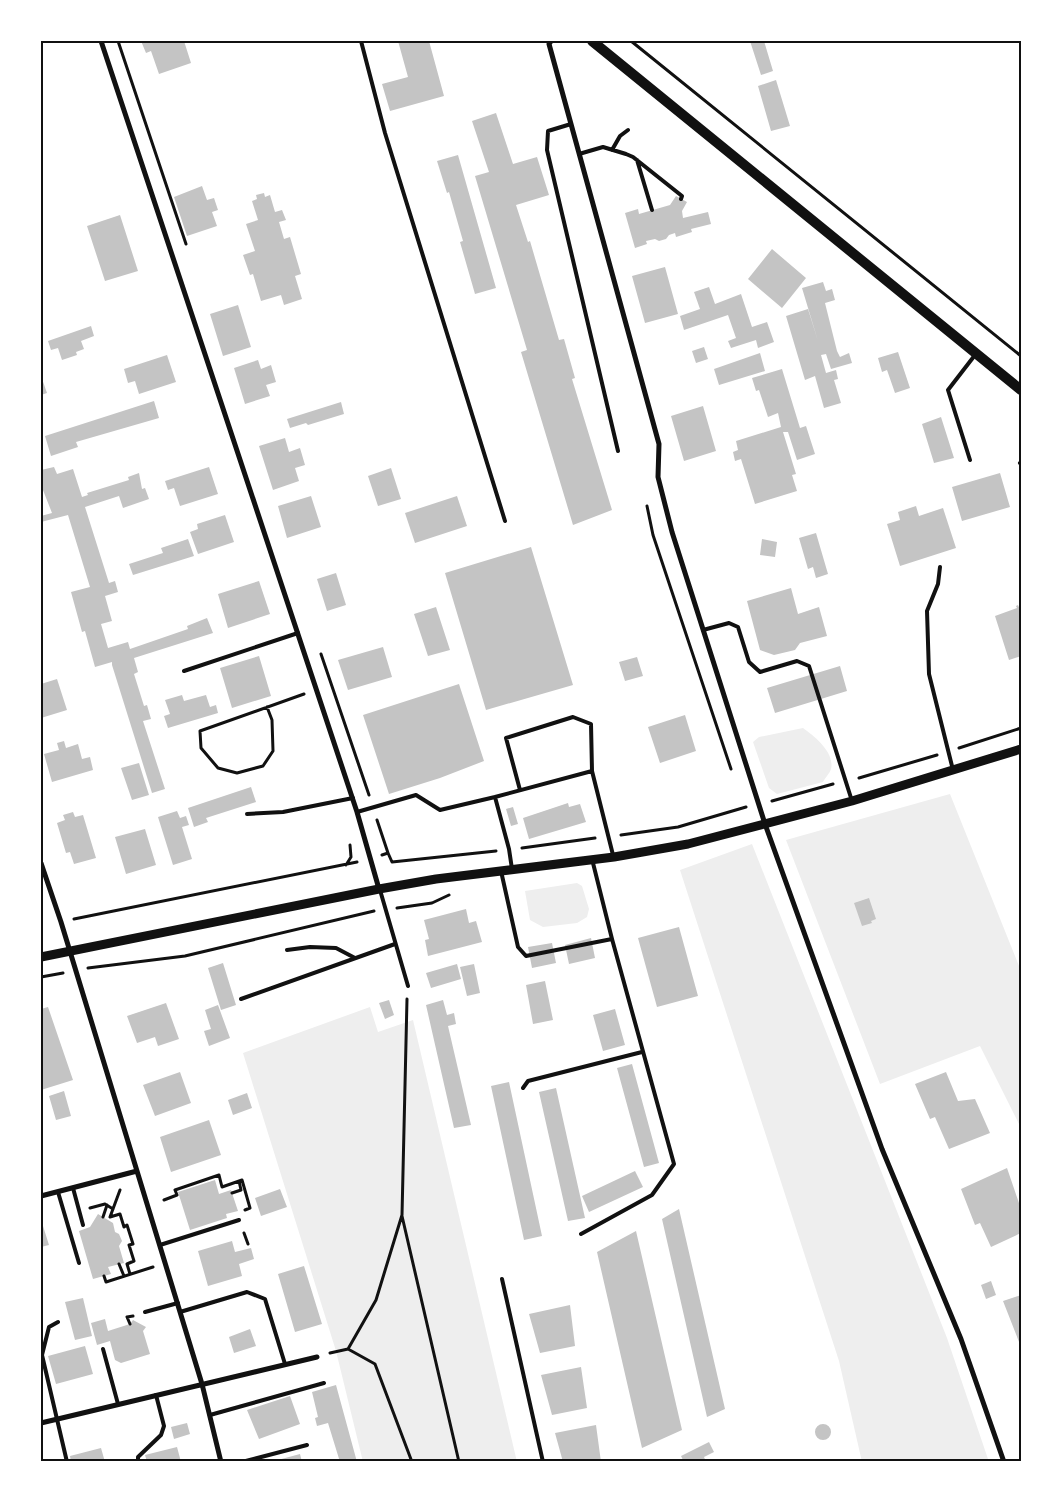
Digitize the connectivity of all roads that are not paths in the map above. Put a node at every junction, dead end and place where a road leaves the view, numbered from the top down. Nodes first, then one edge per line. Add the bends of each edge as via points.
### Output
1 (101, 41) edge
2 (361, 41) edge
3 (551, 41) edge
4 (592, 41) edge
5 (571, 124) junction
6 (628, 130) dead end
7 (612, 150) junction
8 (579, 154) junction
9 (636, 159) junction
10 (681, 199) dead end
11 (652, 210) dead end
12 (976, 354) junction
13 (1021, 390) edge
14 (618, 452) dead end
15 (970, 460) dead end
16 (505, 521) dead end
17 (940, 567) dead end
18 (703, 630) junction
19 (298, 633) junction
20 (184, 671) dead end
21 (1021, 749) edge
22 (953, 770) junction
23 (592, 771) junction
24 (520, 790) junction
25 (495, 797) junction
26 (352, 798) junction
27 (852, 801) junction
28 (358, 812) junction
29 (247, 814) dead end
30 (765, 824) junction
31 (614, 857) junction
32 (592, 859) junction
33 (41, 863) edge
34 (512, 870) junction
35 (501, 871) junction
36 (380, 889) junction
37 (612, 939) junction
38 (395, 944) junction
39 (287, 950) dead end
40 (70, 951) junction
41 (41, 957) edge
42 (355, 958) junction
43 (408, 986) road end
44 (241, 1000) dead end
45 (642, 1052) junction
46 (523, 1088) dead end
47 (137, 1171) junction
48 (73, 1188) junction
49 (58, 1192) junction
50 (41, 1196) edge
51 (239, 1220) road end
52 (83, 1225) dead end
53 (581, 1234) dead end
54 (160, 1245) junction
55 (79, 1263) dead end
56 (502, 1280) dead end
57 (178, 1303) junction
58 (145, 1312) dead end
59 (180, 1312) junction
60 (58, 1322) dead end
61 (103, 1349) dead end
62 (317, 1356) road end
63 (284, 1364) junction
64 (202, 1384) junction
65 (324, 1384) dead end
66 (156, 1395) junction
67 (118, 1404) junction
68 (210, 1415) junction
69 (56, 1419) junction
70 (41, 1423) edge
71 (307, 1445) dead end
72 (67, 1462) edge
73 (138, 1462) edge
74 (221, 1462) edge
75 (242, 1462) edge
76 (543, 1462) edge
77 (1004, 1462) edge

1 - 19 street
2 - 16 lane via 385,133
3 - 5 street via 549,44
4 - 12 main road
5 - 8 street
5 - 14 lane via 548,131 547,150
6 - 7 lane
7 - 8 lane via 603,147
7 - 9 lane
8 - 18 street via 659,444 658,477 672,532
9 - 10 lane via 682,196
9 - 11 lane
12 - 13 main road
12 - 15 lane via 948,390
17 - 22 lane via 938,584 927,611 929,674
18 - 27 lane via 729,623 738,627 749,662 760,672 797,662 809,666
18 - 30 street
19 - 20 lane
19 - 26 street
21 - 22 street
22 - 27 street
23 - 24 lane
23 - 24 lane via 591,724 573,717 506,738
23 - 31 lane
24 - 25 lane
25 - 28 lane via 440,810 416,795
25 - 34 lane
26 - 28 street
26 - 29 lane via 283,812
27 - 30 street
28 - 36 street
30 - 31 street via 688,844
30 - 77 street via 882,1149 961,1338
31 - 32 street
32 - 34 street
32 - 37 lane
33 - 40 street
34 - 35 street
35 - 36 street
35 - 37 lane via 518,947 526,956
36 - 38 lane
36 - 40 street
37 - 45 lane
38 - 42 lane
38 - 43 lane
39 - 42 lane via 336,948
40 - 41 street
40 - 47 street
42 - 44 lane
45 - 46 lane via 528,1081
45 - 53 lane via 674,1164 652,1195
47 - 48 street
47 - 54 street
48 - 49 street
48 - 52 lane
49 - 50 street
49 - 55 lane
51 - 54 lane
54 - 57 street
56 - 76 lane
57 - 58 lane
57 - 59 street
59 - 63 lane via 247,1292 265,1299
59 - 64 street
60 - 69 lane via 49,1327 42,1355
61 - 67 lane
62 - 63 street
63 - 64 street
64 - 66 street
64 - 68 street
65 - 68 lane
66 - 67 street
66 - 73 lane via 164,1426 162,1435 138,1457
67 - 69 street
68 - 74 street
69 - 70 street
69 - 72 lane
71 - 75 lane

